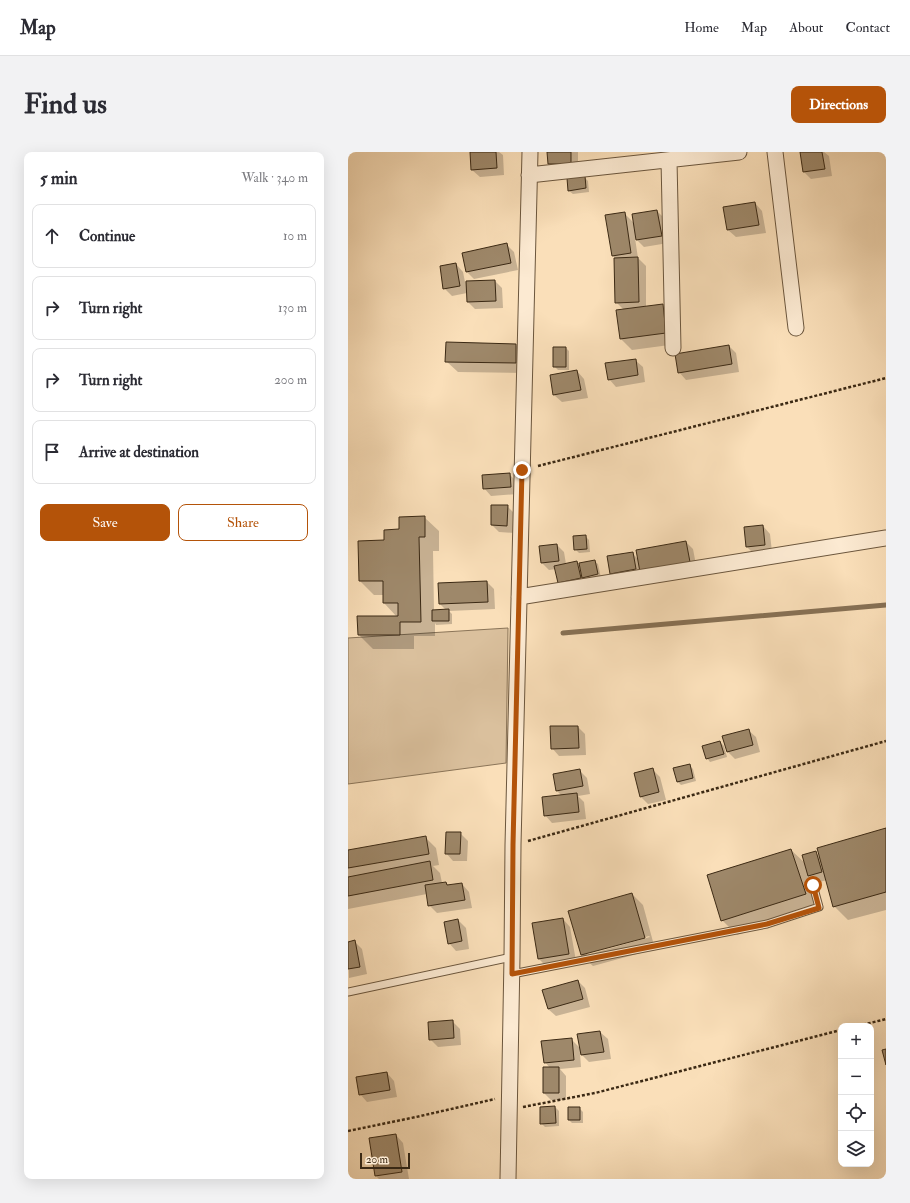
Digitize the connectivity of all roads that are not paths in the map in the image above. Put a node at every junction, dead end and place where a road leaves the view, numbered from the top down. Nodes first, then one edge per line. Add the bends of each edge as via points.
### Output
1 (530, 152) edge
2 (739, 152) edge
3 (775, 152) edge
4 (669, 160) junction
5 (529, 175) junction
6 (796, 328) dead end
7 (673, 348) dead end
8 (886, 538) edge
9 (519, 597) junction
10 (813, 885) dead end
11 (512, 957) junction
12 (512, 974) junction
13 (348, 992) edge
14 (508, 1179) edge

1 - 5 street
2 - 4 street
3 - 6 street
4 - 5 street
4 - 7 street
5 - 9 street
8 - 9 street
9 - 11 street
10 - 12 lane via 819,908 767,924
11 - 12 street
11 - 13 lane
12 - 14 street

